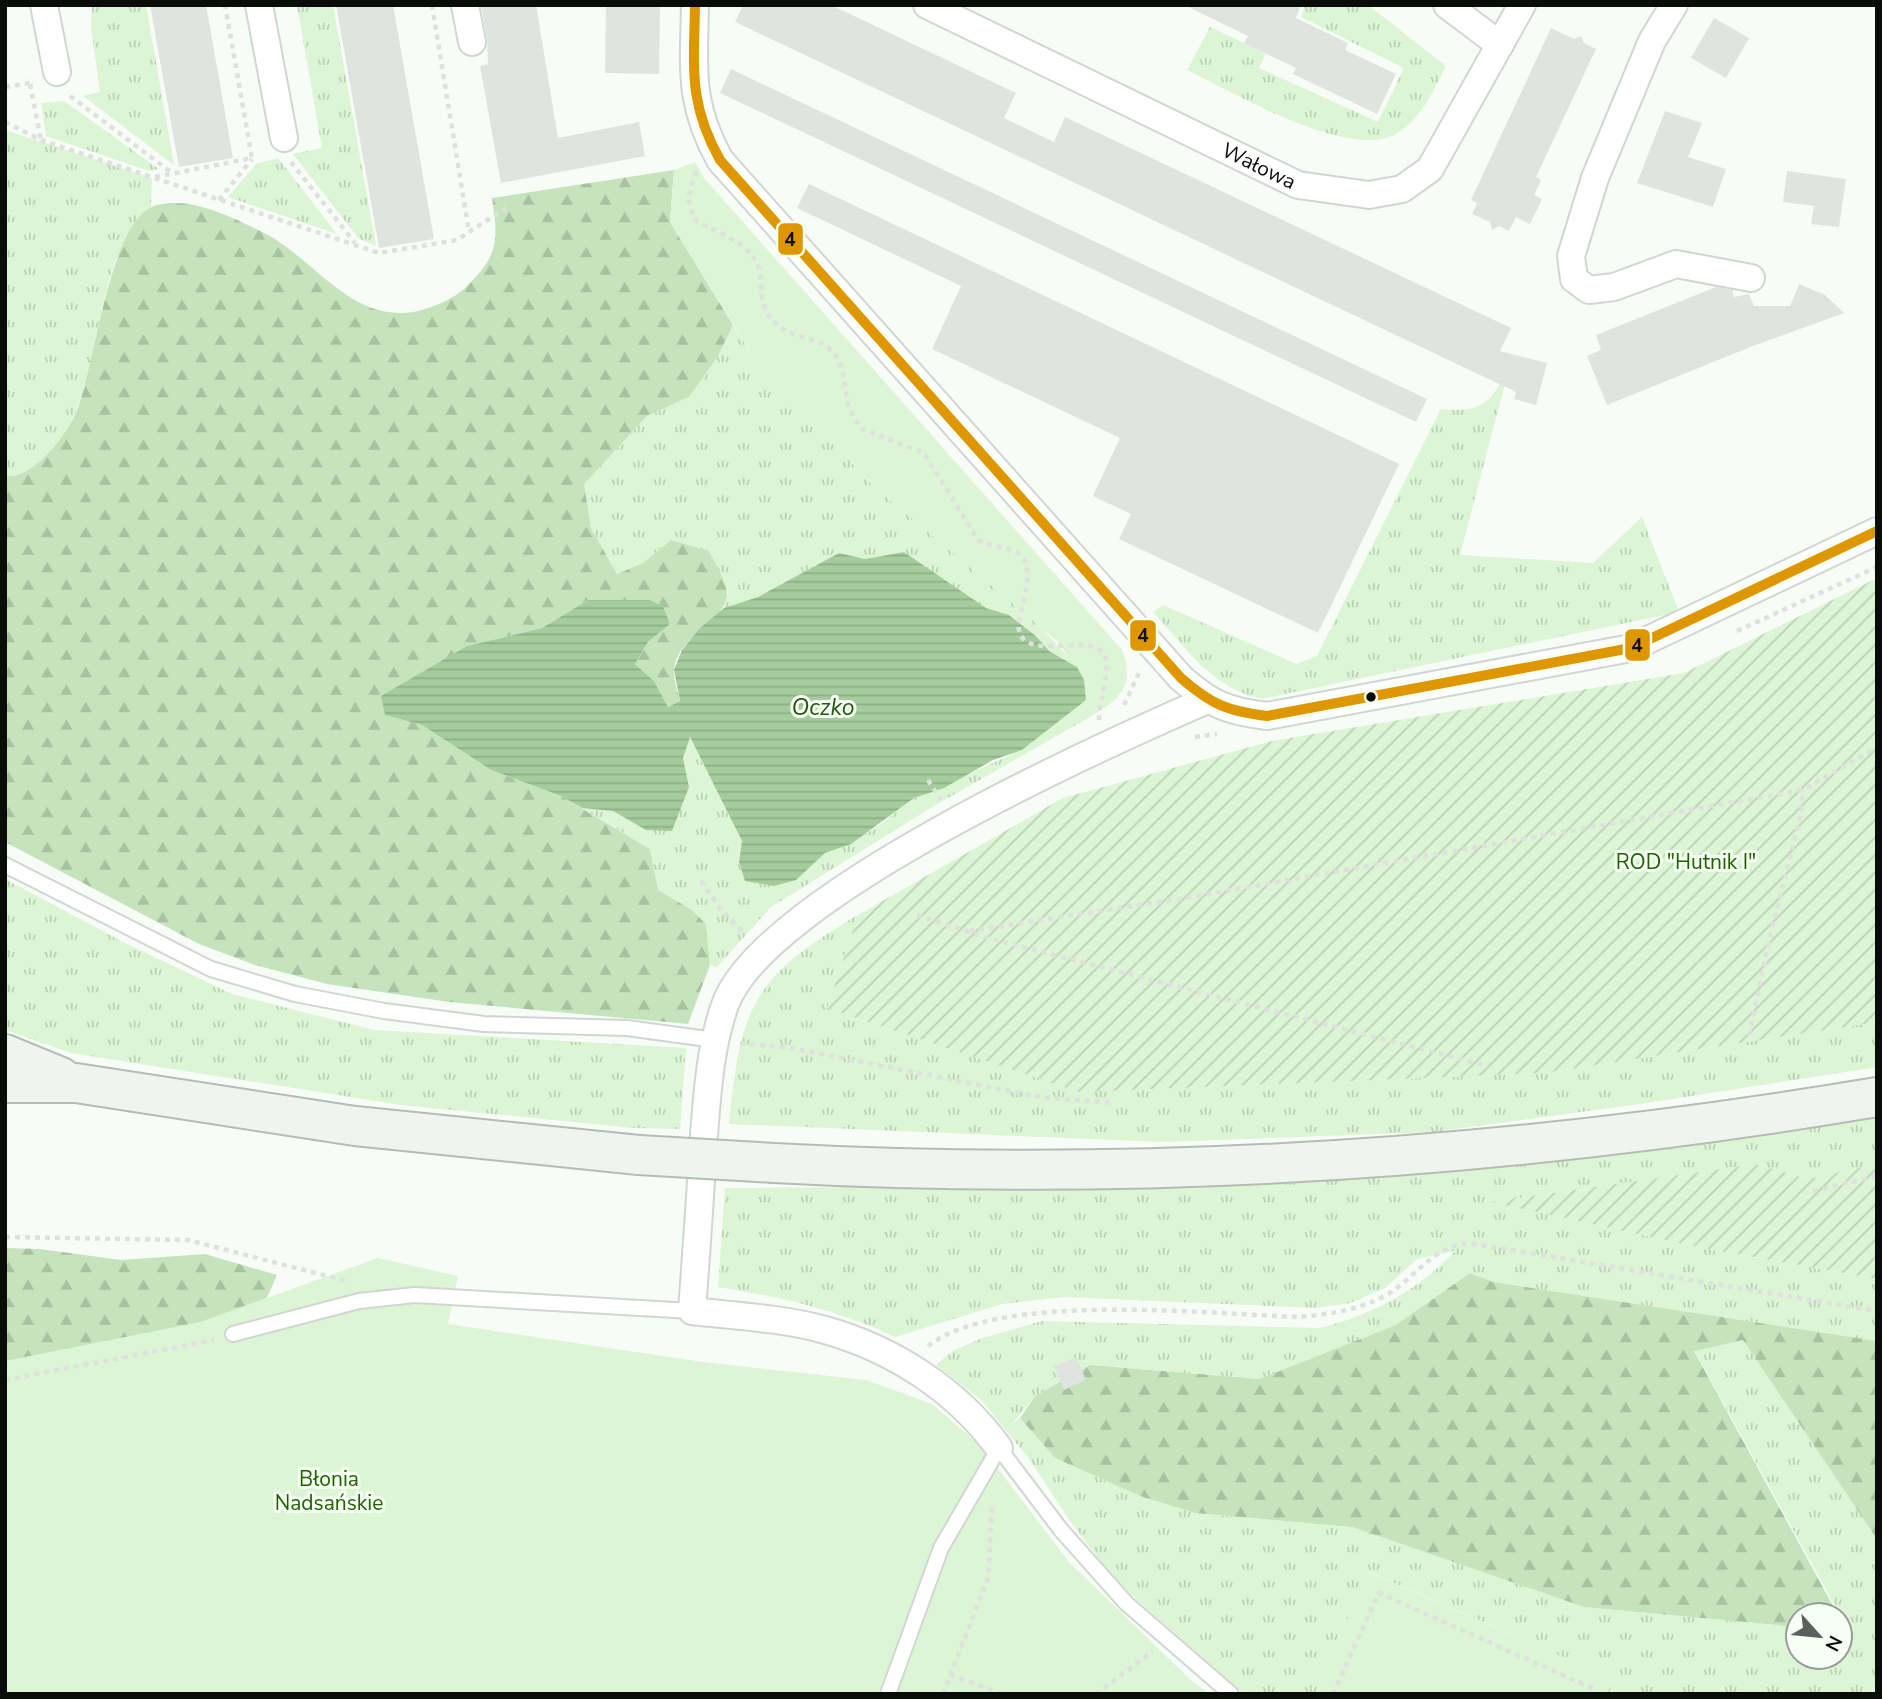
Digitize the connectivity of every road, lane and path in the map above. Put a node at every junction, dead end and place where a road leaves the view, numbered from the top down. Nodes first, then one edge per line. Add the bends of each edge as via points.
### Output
1 (44, 5) edge
2 (225, 5) edge
3 (259, 5) edge
4 (432, 5) edge
5 (465, 5) edge
6 (695, 5) edge
7 (927, 5) edge
8 (1447, 5) edge
9 (1522, 5) edge
10 (1674, 5) edge
11 (472, 42) dead end
12 (1500, 46) junction
13 (28, 70) dead end
14 (57, 72) joint
15 (30, 83) junction
16 (5, 87) edge
17 (5, 122) edge
18 (284, 138) joint
19 (41, 140) junction
20 (252, 158) junction
21 (697, 167) dead end
22 (173, 174) junction
23 (152, 178) junction
24 (219, 200) junction
25 (506, 208) dead end
26 (470, 232) junction
27 (356, 245) junction
28 (1751, 278) dead end
29 (1877, 531) edge
30 (1207, 700) junction
31 (1099, 720) dead end
32 (1877, 747) edge
33 (928, 780) dead end
34 (1803, 790) junction
35 (947, 810) dead end
36 (5, 865) edge
37 (701, 881) dead end
38 (917, 915) dead end
39 (970, 932) junction
40 (763, 951) junction
41 (1749, 1035) dead end
42 (715, 1040) junction
43 (5, 1054) edge
44 (1488, 1066) dead end
45 (5, 1083) edge
46 (76, 1083) junction
47 (1877, 1097) edge
48 (1115, 1103) dead end
49 (1877, 1176) edge
50 (1813, 1191) dead end
51 (5, 1237) edge
52 (359, 1301) junction
53 (692, 1311) junction
54 (1877, 1311) edge
55 (233, 1334) joint
56 (906, 1366) junction
57 (5, 1380) edge
58 (999, 1448) junction
59 (985, 1474) junction
60 (1168, 1640) junction
61 (950, 1675) junction
62 (888, 1694) edge
63 (943, 1694) edge
64 (1002, 1694) edge
65 (1096, 1694) edge
66 (1231, 1694) edge
67 (1333, 1694) edge
68 (1591, 1694) edge

1 - 14 street
2 - 20 path
3 - 18 street
4 - 26 path
5 - 11 street
6 - 30 street via 696,99 720,160 1181,678
7 - 12 street, Wałowa via 1298,185 1369,195 1402,189 1430,169
8 - 12 street
9 - 12 street, Wałowa
10 - 28 street via 1652,41 1595,178 1571,256 1574,279 1589,290 1614,287 1676,264
13 - 15 path
14 - 22 path via 67,93
15 - 16 path
15 - 19 path
17 - 19 path
18 - 27 path via 287,157
19 - 23 path
20 - 22 path
20 - 24 path
21 - 31 path via 688,198 694,219 740,242 758,266 759,294 770,318 791,335 829,347 842,365 849,406 860,428 924,453 978,540 1023,557 1027,566 1018,631 1022,638 1030,645 1086,644 1101,650 1106,661
22 - 23 path
23 - 24 path
24 - 27 path
25 - 26 path
26 - 27 path via 457,240 379,253
29 - 30 street via 1631,648 1267,716 1231,712
30 - 40 street via 1086,754 946,827 810,911
32 - 34 path
33 - 35 path
34 - 39 path
34 - 41 path
36 - 42 lane via 211,969 295,994 484,1024 627,1028
37 - 40 path via 722,911
38 - 39 path
39 - 44 path
40 - 42 street via 725,1003
42 - 48 path via 791,1048 1040,1097
42 - 53 street
43 - 46 main road
45 - 46 main road
46 - 47 main road, bridge via 355,1126 639,1155 1018,1169 1319,1160 1615,1135
49 - 50 path
51 - 52 path via 188,1240 350,1282
52 - 53 lane via 415,1295
52 - 55 lane
53 - 56 street via 824,1330 874,1347
54 - 56 path via 1469,1243 1441,1250 1388,1293 1334,1314 1299,1317 1072,1310 1020,1314 931,1343
55 - 57 path via 200,1345
56 - 58 street via 967,1408
58 - 59 lane
58 - 60 lane via 1061,1530 1126,1603
59 - 61 path via 992,1505 988,1578
59 - 62 lane via 941,1548
60 - 65 path
60 - 66 lane
61 - 63 path
61 - 64 path
67 - 68 path via 1379,1593 1594,1689

